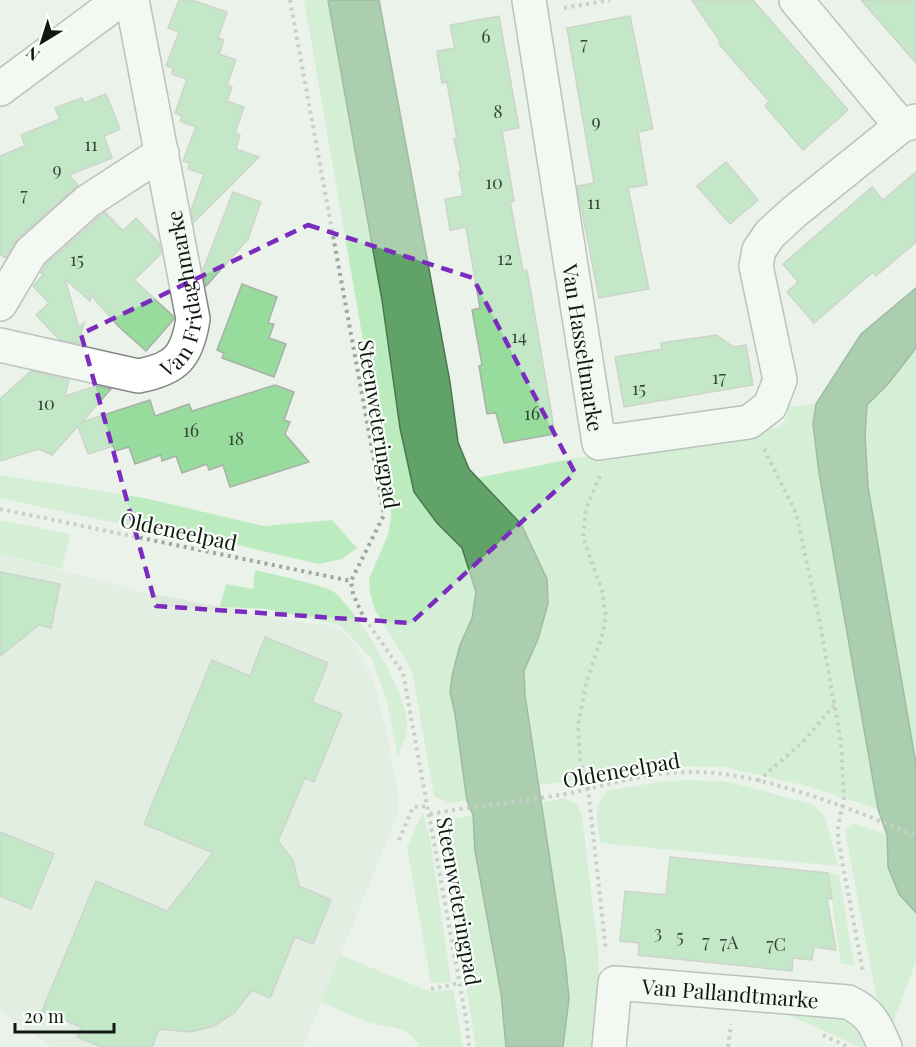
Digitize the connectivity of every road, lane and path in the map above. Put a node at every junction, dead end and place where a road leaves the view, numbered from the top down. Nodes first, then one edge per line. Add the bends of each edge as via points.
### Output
1 (120, 0) edge
2 (132, 0) edge
3 (290, 0) edge
4 (610, 0) edge
5 (796, 0) edge
6 (530, 6) edge
7 (0, 89) edge
8 (908, 124) edge
9 (162, 153) junction
10 (0, 304) edge
11 (0, 345) edge
12 (749, 422) junction
13 (599, 443) junction
14 (0, 509) edge
15 (351, 581) junction
16 (834, 705) junction
17 (758, 782) junction
18 (588, 788) junction
19 (428, 806) junction
20 (842, 808) junction
21 (430, 814) junction
22 (916, 836) edge
23 (399, 840) dead end
24 (460, 983) junction
25 (615, 983) junction
26 (431, 988) dead end
27 (862, 1009) junction
28 (468, 1047) edge
29 (609, 1047) edge
30 (885, 1047) edge

1 - 7 street
2 - 9 street, Van Fridaghmarke
3 - 15 path, Steenweteringpad via 384,515
4 - 6 path
5 - 8 street
6 - 13 street, Van Hasseltmarke
8 - 12 street via 794,212 759,250 756,266 780,380 770,406
9 - 10 street via 88,201 31,252
9 - 11 street, Van Fridaghmarke via 193,320 189,341 177,362 138,376
12 - 13 street, Van Hasseltmarke
12 - 16 path via 796,513
13 - 18 path via 603,467 586,508 583,537 602,591 606,616 578,726 580,760
14 - 15 path, Oldeneelpad
15 - 19 path, Steenweteringpad via 363,616 403,673
16 - 17 path via 803,742
16 - 20 path via 841,742
17 - 18 path, Oldeneelpad via 690,772
17 - 20 path, Oldeneelpad
18 - 21 path, Oldeneelpad
18 - 25 path via 608,965
19 - 21 path, Steenweteringpad
19 - 23 path via 413,807
20 - 22 path, Oldeneelpad
20 - 27 path via 838,839 864,981
21 - 24 path, Steenweteringpad
24 - 26 path
24 - 28 path, Steenweteringpad
25 - 27 street, Van Pallandtmarke via 848,1002
25 - 29 street, Van Pallandtmarke
27 - 30 street

